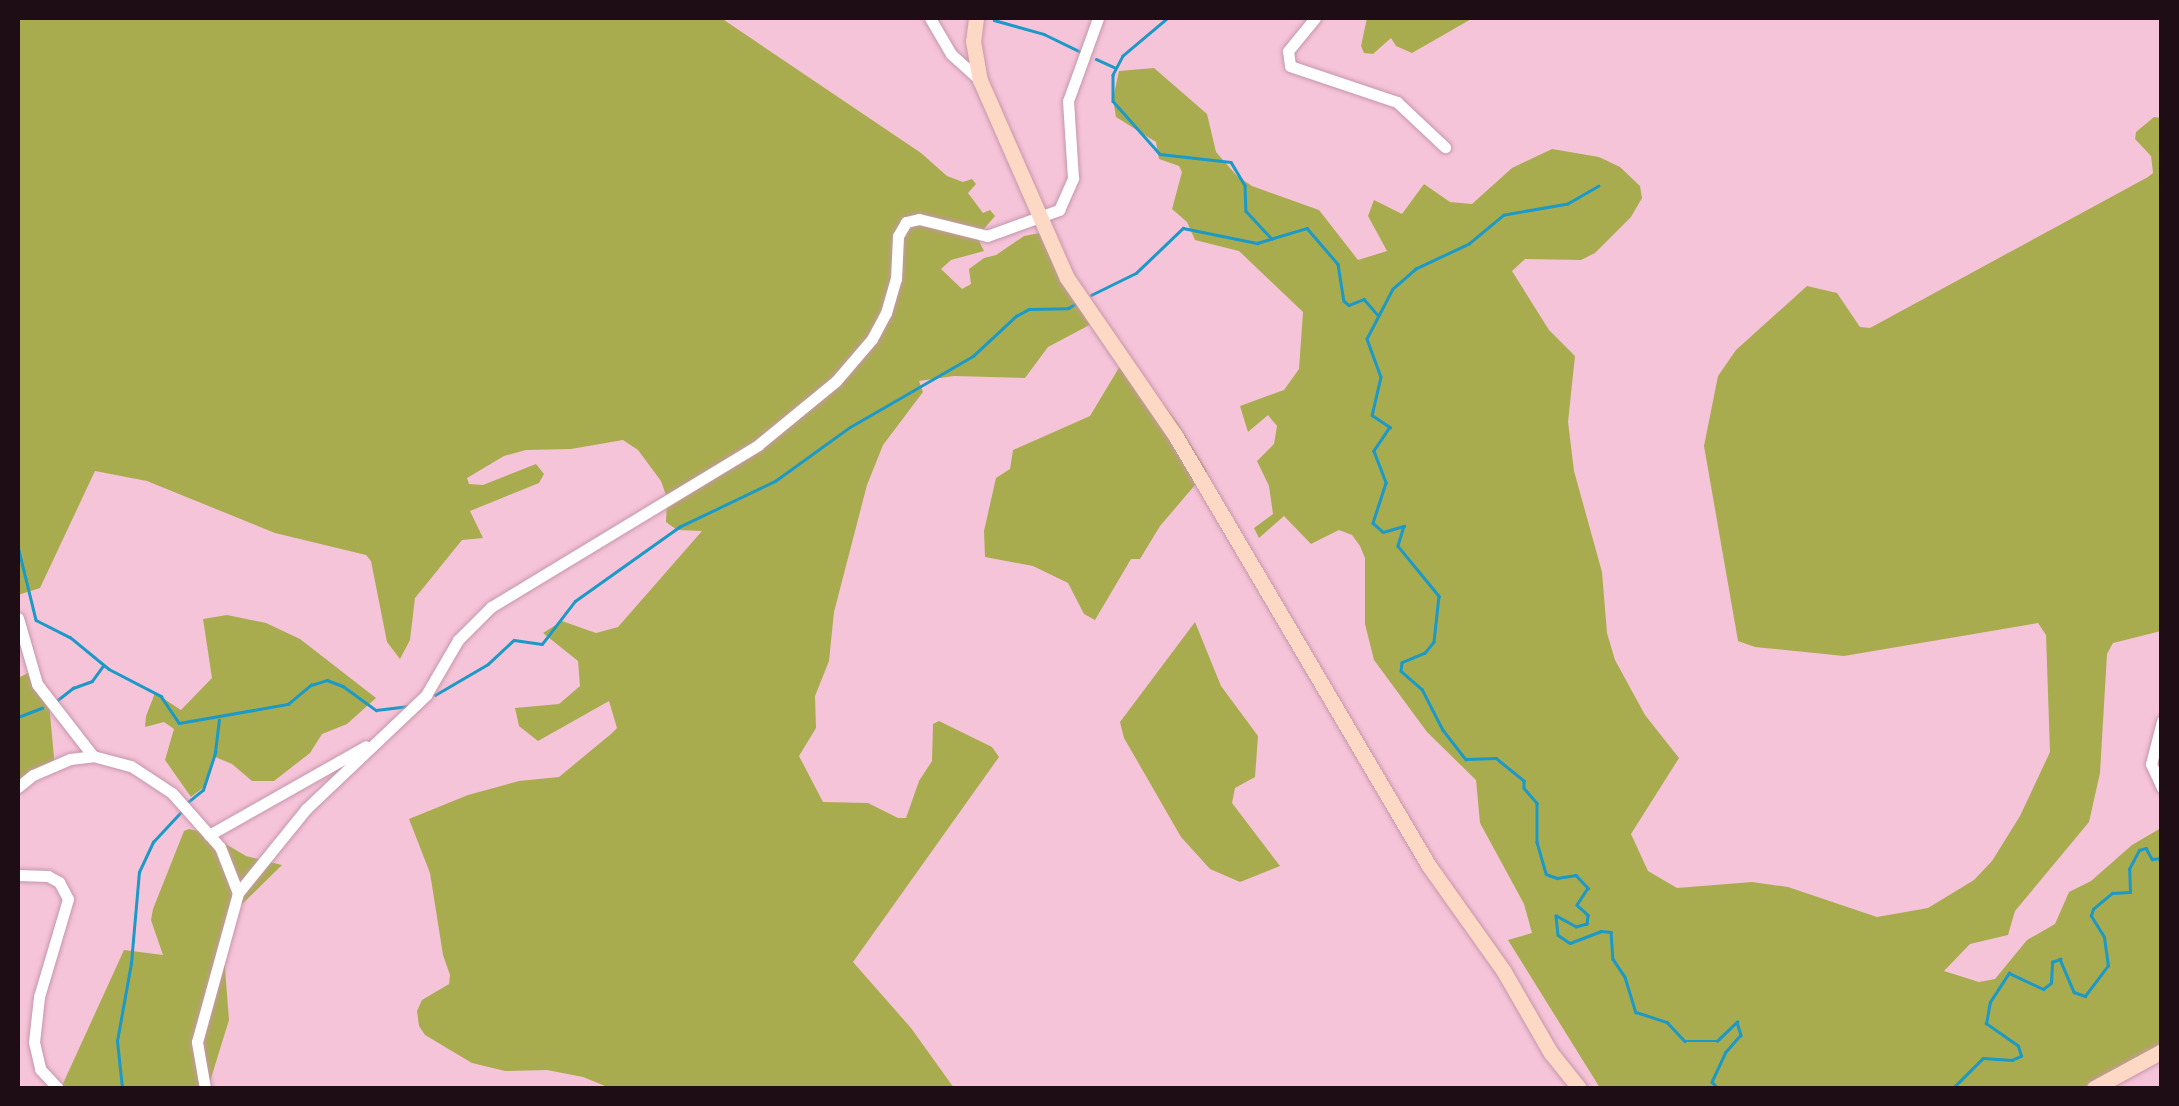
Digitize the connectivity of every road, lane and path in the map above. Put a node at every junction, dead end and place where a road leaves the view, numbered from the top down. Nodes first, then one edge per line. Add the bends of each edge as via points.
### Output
1 (930, 18) edge
2 (976, 18) edge
3 (1098, 18) edge
4 (1315, 18) edge
5 (980, 80) junction
6 (1445, 147) dead end
7 (1042, 217) junction
8 (18, 618) edge
9 (2162, 720) edge
10 (370, 745) junction
11 (94, 756) junction
12 (18, 787) edge
13 (2162, 788) edge
14 (209, 835) junction
15 (18, 875) edge
16 (238, 893) junction
17 (2162, 1050) edge
18 (58, 1088) edge
19 (205, 1088) edge
20 (1579, 1088) edge
21 (2094, 1088) edge

1 - 5 street via 951,54
2 - 5 main road via 972,41
3 - 7 street via 1068,101 1072,186 1059,210
4 - 6 street via 1288,50 1290,66 1397,102
5 - 7 main road
7 - 10 street via 988,236 906,222 886,313 836,381 758,444 491,607 458,640 426,695
7 - 20 main road via 1085,310 1176,435 1429,866
8 - 11 street via 37,684
9 - 13 street via 2150,756
10 - 14 street
10 - 16 street via 306,809
11 - 12 street via 50,766
11 - 14 street via 154,778
14 - 16 street
15 - 18 street via 48,876 68,899 39,997 34,1042 40,1069
16 - 19 street via 197,1042
17 - 21 main road

